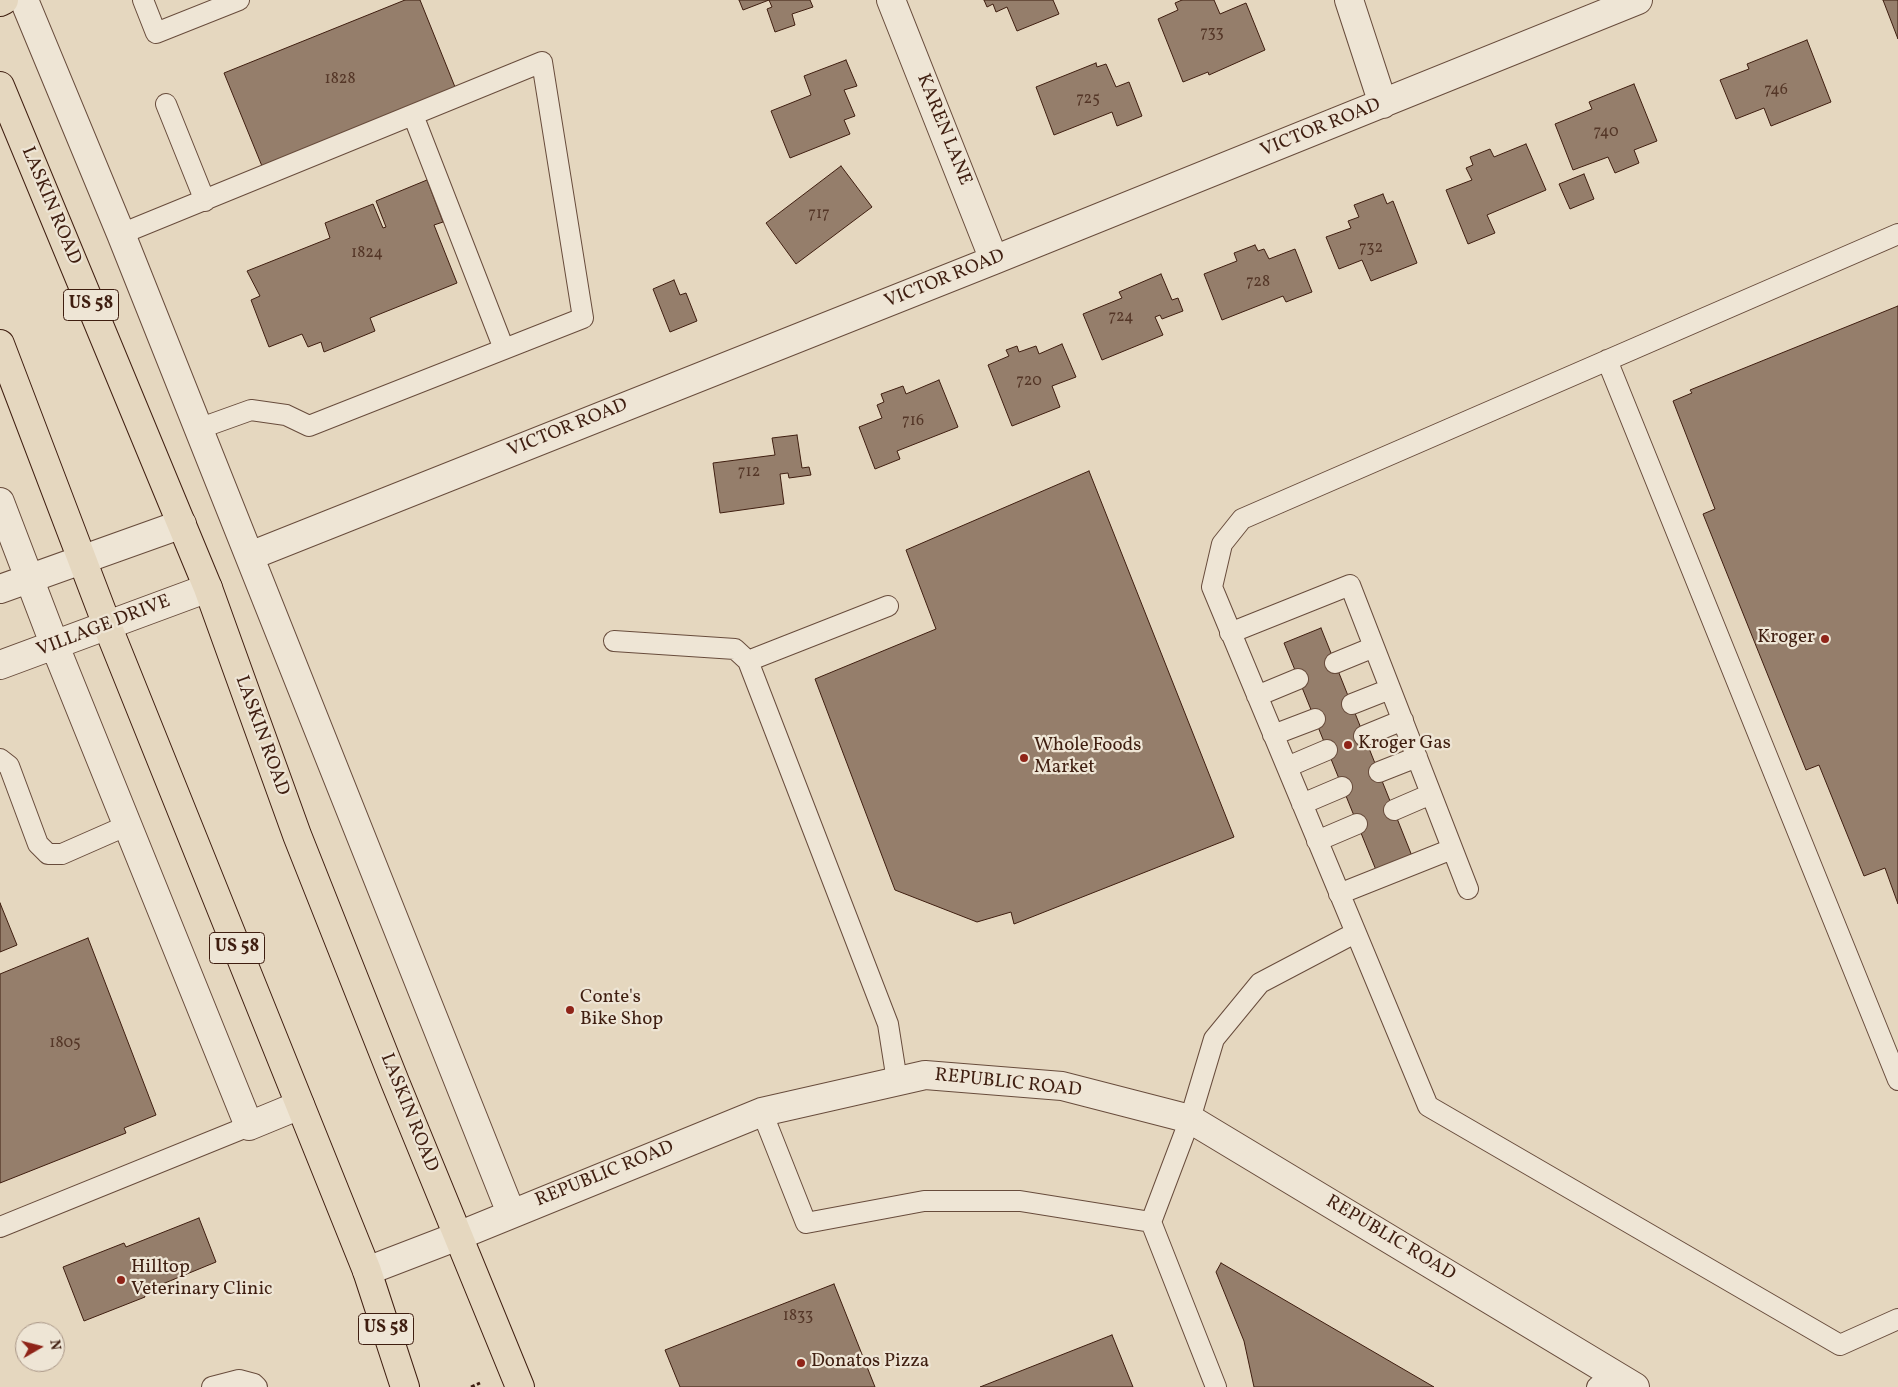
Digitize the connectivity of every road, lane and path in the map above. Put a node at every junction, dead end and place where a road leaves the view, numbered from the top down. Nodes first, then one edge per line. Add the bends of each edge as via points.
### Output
1 (4, 0) edge
2 (24, 0) edge
3 (143, 0) edge
4 (238, 0) edge
5 (891, 0) edge
6 (1349, 0) edge
7 (1638, 0) edge
8 (0, 2) edge
9 (0, 86) edge
10 (166, 104) dead end
11 (1383, 104) junction
12 (413, 116) junction
13 (205, 201) junction
14 (121, 234) junction
15 (1898, 234) edge
16 (994, 260) junction
17 (0, 344) edge
18 (504, 349) junction
19 (1607, 360) junction
20 (198, 429) junction
21 (0, 502) edge
22 (182, 524) junction
23 (250, 556) junction
24 (82, 559) junction
25 (29, 577) junction
26 (0, 588) edge
27 (208, 588) junction
28 (888, 606) dead end
29 (107, 625) junction
30 (1230, 633) junction
31 (614, 641) dead end
32 (56, 646) junction
33 (1374, 647) junction
34 (748, 662) junction
35 (1335, 663) dead end
36 (0, 666) edge
37 (1298, 679) dead end
38 (1390, 689) junction
39 (1257, 696) junction
40 (1352, 704) dead end
41 (1315, 719) dead end
42 (1403, 720) junction
43 (1273, 735) junction
44 (1364, 736) dead end
45 (1327, 750) dead end
46 (1417, 757) junction
47 (0, 759) edge
48 (1287, 767) junction
49 (1379, 772) dead end
50 (1342, 787) dead end
51 (1431, 794) junction
52 (1302, 804) junction
53 (1394, 810) dead end
54 (1357, 824) dead end
55 (128, 825) junction
56 (1317, 841) junction
57 (1452, 849) junction
58 (1468, 889) dead end
59 (1339, 894) junction
60 (1355, 933) junction
61 (1898, 1080) edge
62 (897, 1081) junction
63 (300, 1105) junction
64 (762, 1112) junction
65 (1190, 1119) junction
66 (249, 1126) junction
67 (511, 1214) junction
68 (1151, 1222) junction
69 (0, 1227) edge
70 (458, 1236) junction
71 (367, 1271) junction
72 (1898, 1319) edge
73 (1615, 1383) edge
74 (480, 1384) dead end
75 (212, 1387) edge
76 (257, 1387) edge
77 (405, 1387) edge
78 (471, 1387) edge
79 (520, 1387) edge
80 (1216, 1387) edge

1 - 8 main road
2 - 14 street
3 - 4 lane via 156,32
5 - 16 street, KAREN LANE
6 - 11 street
7 - 11 street, VICTOR ROAD
9 - 22 main road, LASKIN ROAD / US 58
10 - 13 lane
11 - 16 street, VICTOR ROAD
12 - 13 lane
12 - 18 lane
12 - 18 lane via 542,62 582,318
13 - 14 lane
14 - 20 street
15 - 19 lane
16 - 23 street, VICTOR ROAD
17 - 24 main road, US 58
18 - 20 lane via 310,426 286,415 251,410
19 - 30 lane via 1242,519 1222,544 1212,587
19 - 61 lane
20 - 23 street
21 - 25 street
22 - 24 street
22 - 27 main road, LASKIN ROAD / US 58
23 - 67 street
24 - 25 street
24 - 29 main road, US 58
25 - 26 street
25 - 32 street
27 - 29 street, VILLAGE DRIVE
27 - 70 main road, LASKIN ROAD / US 58 via 297,835
28 - 34 lane
29 - 32 street, VILLAGE DRIVE
29 - 63 main road, US 58
30 - 33 lane via 1350,585
30 - 39 lane
31 - 34 lane via 735,649
32 - 36 street, VILLAGE DRIVE
32 - 55 street
33 - 35 lane
33 - 38 lane
34 - 62 lane via 888,1024
37 - 39 lane
38 - 40 lane
38 - 42 lane
39 - 43 lane
41 - 43 lane
42 - 44 lane
42 - 46 lane
43 - 48 lane
45 - 48 lane
46 - 49 lane
46 - 51 lane
47 - 55 lane via 10,766 38,844 48,854 62,854
48 - 52 lane
50 - 52 lane
51 - 53 lane
51 - 57 lane
52 - 56 lane
54 - 56 lane
55 - 66 street
56 - 59 lane
57 - 58 lane
57 - 59 lane
59 - 60 lane
60 - 65 lane via 1260,983 1214,1039
60 - 72 lane via 1428,1106 1840,1345
62 - 64 street, REPUBLIC ROAD
62 - 65 street, REPUBLIC ROAD via 925,1075 1062,1086
63 - 66 street
63 - 71 main road, US 58
64 - 67 street, REPUBLIC ROAD
64 - 68 lane via 806,1223 924,1201 1020,1200
65 - 68 lane
65 - 73 street, REPUBLIC ROAD
66 - 69 lane
67 - 70 street, REPUBLIC ROAD
68 - 80 lane
70 - 71 street, REPUBLIC ROAD
70 - 79 main road, LASKIN ROAD / US 58
71 - 77 main road, US 58
74 - 78 path
75 - 76 lane via 239,1380

